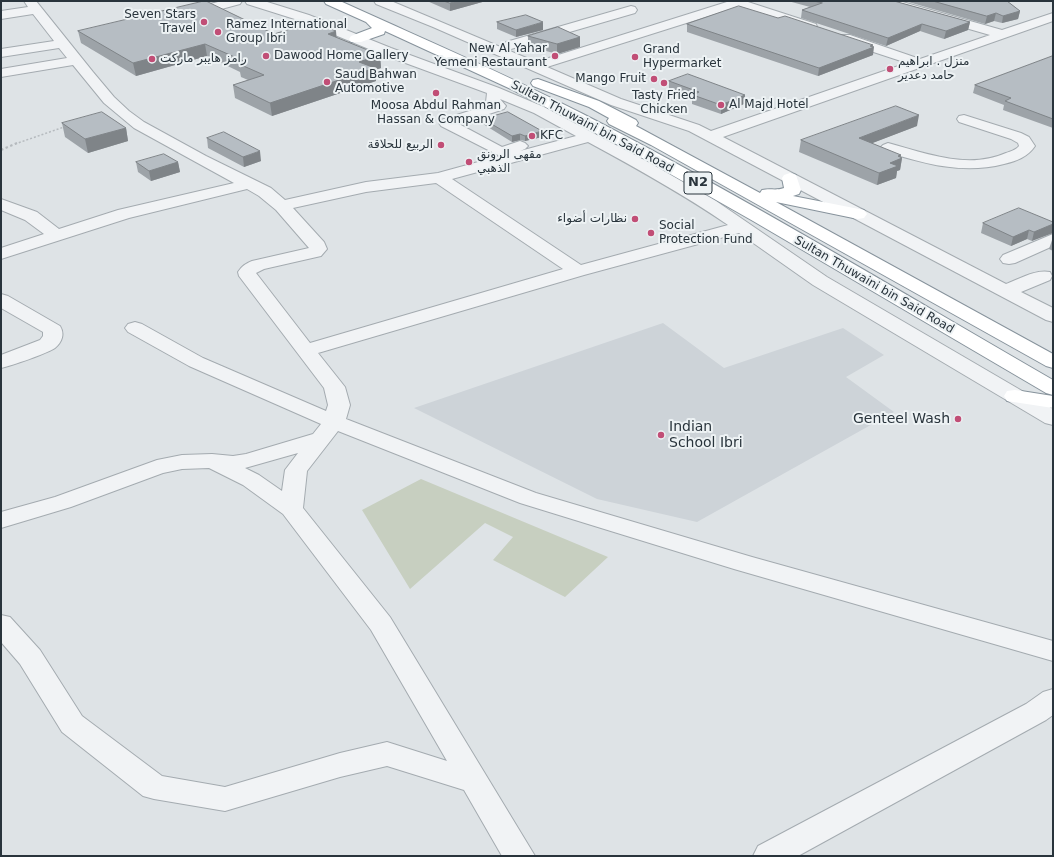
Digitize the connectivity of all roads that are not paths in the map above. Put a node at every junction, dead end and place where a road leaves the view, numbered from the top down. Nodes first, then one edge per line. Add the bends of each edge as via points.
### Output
1 (236, 1) edge
2 (251, 1) edge
3 (330, 1) edge
4 (357, 1) edge
5 (380, 1) edge
6 (886, 1) edge
7 (740, 2) edge
8 (33, 5) edge
9 (214, 7) edge
10 (631, 10) dead end
11 (1, 15) edge
12 (1053, 17) edge
13 (371, 20) junction
14 (1001, 34) junction
15 (356, 39) junction
16 (63, 43) junction
17 (511, 45) dead end
18 (1, 53) edge
19 (77, 60) junction
20 (920, 63) junction
21 (1, 73) edge
22 (536, 75) junction
23 (495, 98) junction
24 (522, 118) edge
25 (964, 119) dead end
26 (548, 130) dead end
27 (563, 132) junction
28 (585, 134) junction
29 (711, 136) junction
30 (888, 148) edge
31 (439, 178) junction
32 (790, 178) junction
33 (249, 184) junction
34 (679, 187) junction
35 (660, 194) dead end
36 (776, 197) junction
37 (1, 204) edge
38 (282, 206) junction
39 (858, 214) junction
40 (742, 227) junction
41 (56, 235) junction
42 (1053, 239) edge
43 (1, 254) edge
44 (1009, 259) dead end
45 (578, 271) junction
46 (1043, 276) dead end
47 (820, 281) junction
48 (1006, 291) junction
49 (1, 300) edge
50 (1053, 316) edge
51 (135, 328) dead end
52 (307, 350) junction
53 (4, 357) edge
54 (1053, 362) edge
55 (956, 370) junction
56 (1053, 388) edge
57 (1015, 396) junction
58 (1053, 402) edge
59 (1053, 418) edge
60 (1053, 426) edge
61 (328, 430) junction
62 (212, 461) junction
63 (291, 509) junction
64 (1, 520) edge
65 (1, 624) edge
66 (1053, 651) edge
67 (1053, 700) edge
68 (474, 781) junction
69 (519, 856) edge
70 (769, 856) edge

1 - 9 street
2 - 15 street via 305,18
3 - 13 highway, Sultan Thuwaini bin Said Road / N2
4 - 22 highway, Sultan Thuwaini bin Said Road / N2
5 - 22 street via 437,24
6 - 14 street
7 - 20 street
7 - 22 street via 667,24
8 - 11 street
8 - 16 street
10 - 17 street
12 - 14 street
13 - 15 highway via 379,31
13 - 56 highway, Sultan Thuwaini bin Said Road / N2 via 579,118 737,205
14 - 20 street
15 - 23 street
16 - 18 street
16 - 19 street
19 - 21 street
19 - 33 street via 109,100 139,125
20 - 29 street
22 - 29 street
22 - 36 highway
22 - 54 highway, Sultan Thuwaini bin Said Road / N2
23 - 24 street
23 - 27 street via 499,106 446,123 501,152
23 - 28 street via 539,110
25 - 30 street via 1016,136 1024,140 1027,146 1024,151 996,163 965,165 946,163
26 - 27 street
27 - 28 street
28 - 31 street
28 - 34 street
29 - 32 street
31 - 38 street via 366,187
31 - 45 street
32 - 36 highway via 793,190
32 - 39 street
33 - 38 street
33 - 41 street via 124,214
34 - 35 street
34 - 40 street
36 - 39 highway
37 - 41 street via 42,222
38 - 52 street via 318,249 315,252 258,265 247,272
39 - 48 street
40 - 45 street
40 - 47 street
41 - 43 street
42 - 44 street
45 - 52 street
46 - 48 street
47 - 55 street via 849,306
47 - 57 street
48 - 50 street
49 - 53 street via 53,330 53,337 47,344
51 - 61 street
52 - 61 street via 334,387 339,405
55 - 57 street
55 - 60 street
57 - 58 highway
57 - 59 street
61 - 62 street via 249,461
61 - 63 street via 296,470
61 - 66 street via 528,498
62 - 63 street via 251,480
62 - 64 street via 182,462 157,467 63,502
63 - 68 street via 381,624
65 - 68 street via 30,657 72,724 154,787 225,799 387,754
67 - 70 street via 1036,712
68 - 69 street

